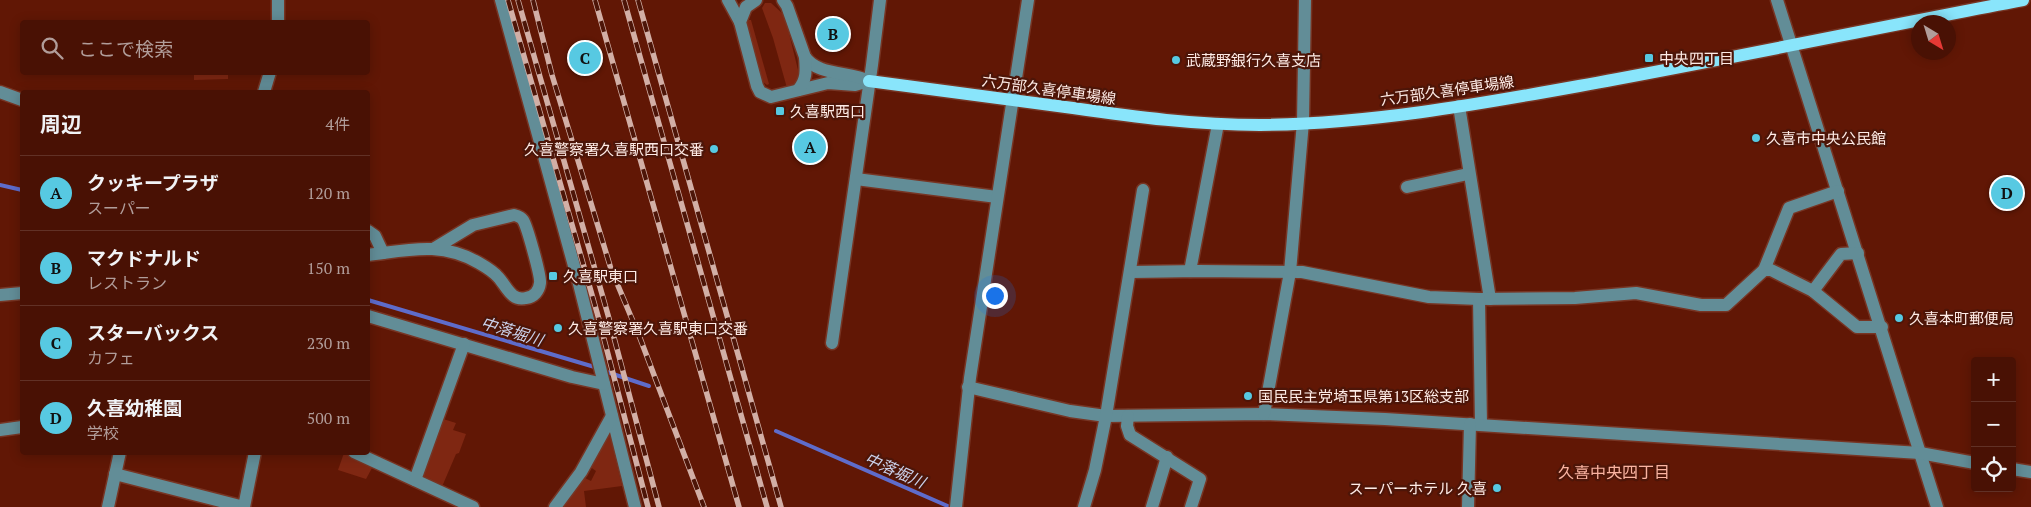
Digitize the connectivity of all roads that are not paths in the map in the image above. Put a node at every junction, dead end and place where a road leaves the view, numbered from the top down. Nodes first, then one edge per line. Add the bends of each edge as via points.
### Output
1 (278, 0) edge
2 (501, 0) edge
3 (728, 0) edge
4 (756, 0) edge
5 (783, 0) edge
6 (880, 0) edge
7 (1028, 0) edge
8 (1305, 0) edge
9 (1776, 0) edge
10 (2023, 0) edge
11 (278, 20) edge
12 (740, 22) junction
13 (1791, 47) junction
14 (804, 57) junction
15 (269, 75) edge
16 (870, 81) junction
17 (265, 90) edge
18 (798, 90) junction
19 (0, 92) edge
20 (20, 99) edge
21 (1012, 100) junction
22 (1458, 106) junction
23 (1303, 122) junction
24 (1218, 124) junction
25 (1468, 174) junction
26 (856, 179) junction
27 (1407, 186) dead end
28 (1143, 190) dead end
29 (1838, 191) junction
30 (997, 197) junction
31 (370, 232) edge
32 (435, 248) junction
33 (384, 253) junction
34 (1858, 253) junction
35 (370, 255) edge
36 (1764, 270) junction
37 (1190, 271) junction
38 (1130, 272) junction
39 (1290, 272) junction
40 (1813, 290) junction
41 (20, 293) edge
42 (0, 295) edge
43 (1484, 299) junction
44 (370, 317) edge
45 (1882, 327) junction
46 (832, 343) dead end
47 (464, 344) junction
48 (603, 382) junction
49 (968, 387) junction
50 (1264, 414) junction
51 (612, 416) junction
52 (1106, 416) junction
53 (1128, 416) junction
54 (1475, 424) junction
55 (20, 427) edge
56 (0, 430) edge
57 (1920, 454) junction
58 (119, 455) edge
59 (254, 455) edge
60 (361, 455) edge
61 (1167, 457) junction
62 (1971, 462) edge
63 (2016, 470) edge
64 (2031, 472) edge
65 (115, 474) junction
66 (415, 480) junction
67 (956, 504) edge
68 (108, 507) edge
69 (244, 507) edge
70 (473, 507) edge
71 (556, 507) edge
72 (635, 507) edge
73 (1084, 507) edge
74 (1152, 507) edge
75 (1192, 507) edge
76 (1468, 507) edge
77 (1937, 507) edge

1 - 11 street
2 - 48 street
3 - 12 street
4 - 12 street via 746,7
5 - 14 street
6 - 16 street
7 - 21 street
8 - 23 street
9 - 13 street
10 - 13 main road, 六万部久喜停車場線
12 - 18 street via 760,92 771,97
13 - 22 main road, 六万部久喜停車場線
13 - 29 street
14 - 16 street via 818,68 858,75
14 - 18 street via 804,83
15 - 17 street
16 - 18 street via 855,85 828,83
16 - 21 main road, 六万部久喜停車場線
16 - 26 street
19 - 20 street
21 - 24 main road, 六万部久喜停車場線
21 - 30 street
22 - 23 main road, 六万部久喜停車場線
22 - 25 street
23 - 24 main road, 六万部久喜停車場線
23 - 39 street
24 - 37 street
25 - 27 street
25 - 43 street
26 - 30 street
26 - 46 street
28 - 38 street
29 - 34 street
29 - 36 street via 1789,208
30 - 49 street
31 - 33 street
32 - 32 street via 473,226 514,214 519,216 526,224 541,280 538,291 529,298 519,299 510,294 485,266 457,253
32 - 33 street
33 - 35 street
34 - 40 street via 1840,254
34 - 45 street
36 - 40 street via 1771,270
36 - 43 street via 1726,305 1701,305 1636,293 1576,298
37 - 38 street
37 - 39 street
38 - 52 street
39 - 43 street via 1429,297
39 - 50 street
40 - 45 street via 1857,327
41 - 42 street
43 - 54 street
44 - 47 street
45 - 57 street
47 - 48 street via 572,377
47 - 66 street
48 - 51 street
49 - 52 street via 1070,411
49 - 67 street
50 - 53 street
50 - 54 street
51 - 71 street via 581,472
51 - 72 street
52 - 53 street
52 - 73 street
53 - 61 street via 1130,435
54 - 57 street
54 - 76 street
55 - 56 street
57 - 62 street
57 - 77 street
58 - 65 street
59 - 69 street
60 - 66 street
61 - 74 street
61 - 75 street via 1200,479
63 - 64 street
65 - 68 street
65 - 69 street
66 - 70 street

